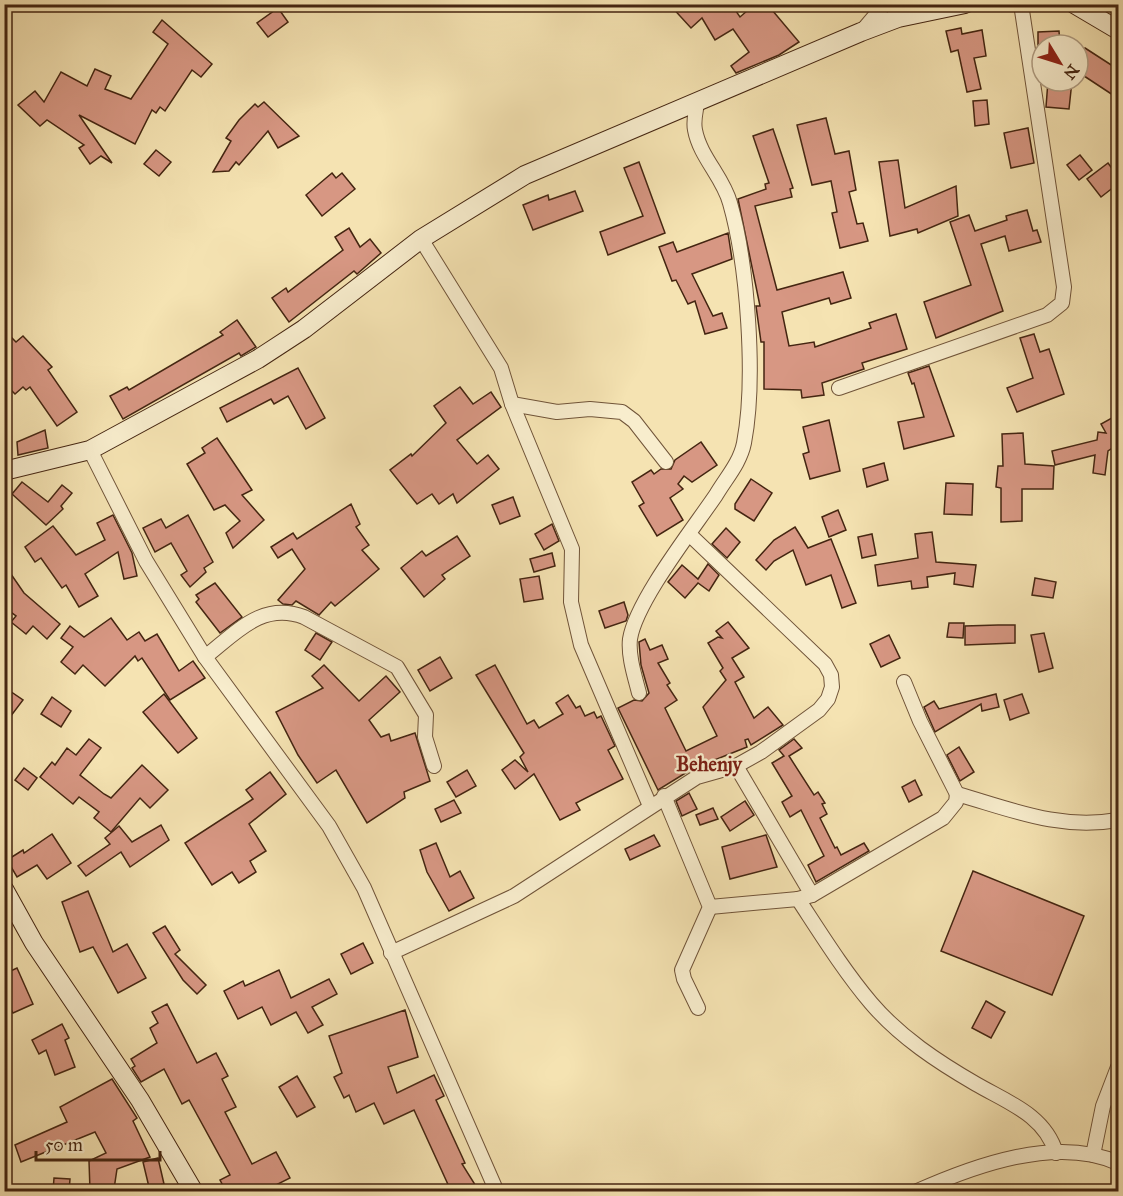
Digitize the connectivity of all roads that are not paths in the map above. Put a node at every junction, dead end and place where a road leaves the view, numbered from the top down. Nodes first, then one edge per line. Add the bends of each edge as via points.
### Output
1 (885, 4) edge
2 (965, 4) edge
3 (1021, 4) edge
4 (1074, 4) edge
5 (1119, 30) edge
6 (861, 32) junction
7 (697, 103) junction
8 (421, 239) junction
9 (839, 387) dead end
10 (512, 404) junction
11 (90, 450) junction
12 (666, 462) dead end
13 (4, 471) edge
14 (689, 534) junction
15 (205, 657) junction
16 (904, 682) dead end
17 (639, 693) dead end
18 (434, 766) dead end
19 (736, 766) junction
20 (957, 794) junction
21 (664, 796) junction
22 (650, 806) junction
23 (1119, 820) edge
24 (4, 889) edge
25 (812, 895) junction
26 (798, 899) junction
27 (710, 907) junction
28 (391, 952) junction
29 (698, 1008) dead end
30 (1119, 1067) edge
31 (1056, 1153) junction
32 (1094, 1155) junction
33 (1119, 1163) edge
34 (194, 1191) edge
35 (497, 1191) edge
36 (915, 1191) edge

1 - 6 street
2 - 6 street via 898,18
3 - 9 street via 1064,287 1062,303 1047,315
4 - 5 street
6 - 7 street
7 - 8 street via 525,175
7 - 14 street via 694,127 698,141 729,199 735,221 745,294 749,401 743,449 736,465
8 - 10 street via 496,359
8 - 11 street via 267,353
10 - 12 street via 556,412 622,412 634,421
10 - 22 street via 572,549 571,602 580,645
11 - 13 street
11 - 15 street via 146,561
14 - 17 street via 654,587 633,629 630,652
14 - 19 street via 825,664 831,675 828,699 819,710
15 - 18 street via 267,613 290,611 304,617 397,667 426,716 425,737
15 - 28 street via 329,826 364,888
16 - 20 street
19 - 21 street via 708,771
19 - 25 street
20 - 23 street via 1054,822 1073,825
20 - 25 street via 956,802 943,818
21 - 22 street
21 - 27 street
22 - 28 street via 514,896
24 - 34 street via 34,943 140,1100
25 - 26 street
26 - 27 street
26 - 31 street via 842,965 903,1035 1029,1115 1052,1139
27 - 29 street via 682,970
28 - 35 street
30 - 32 street via 1103,1106
31 - 32 street
31 - 36 street via 1007,1158 964,1170
32 - 33 street

